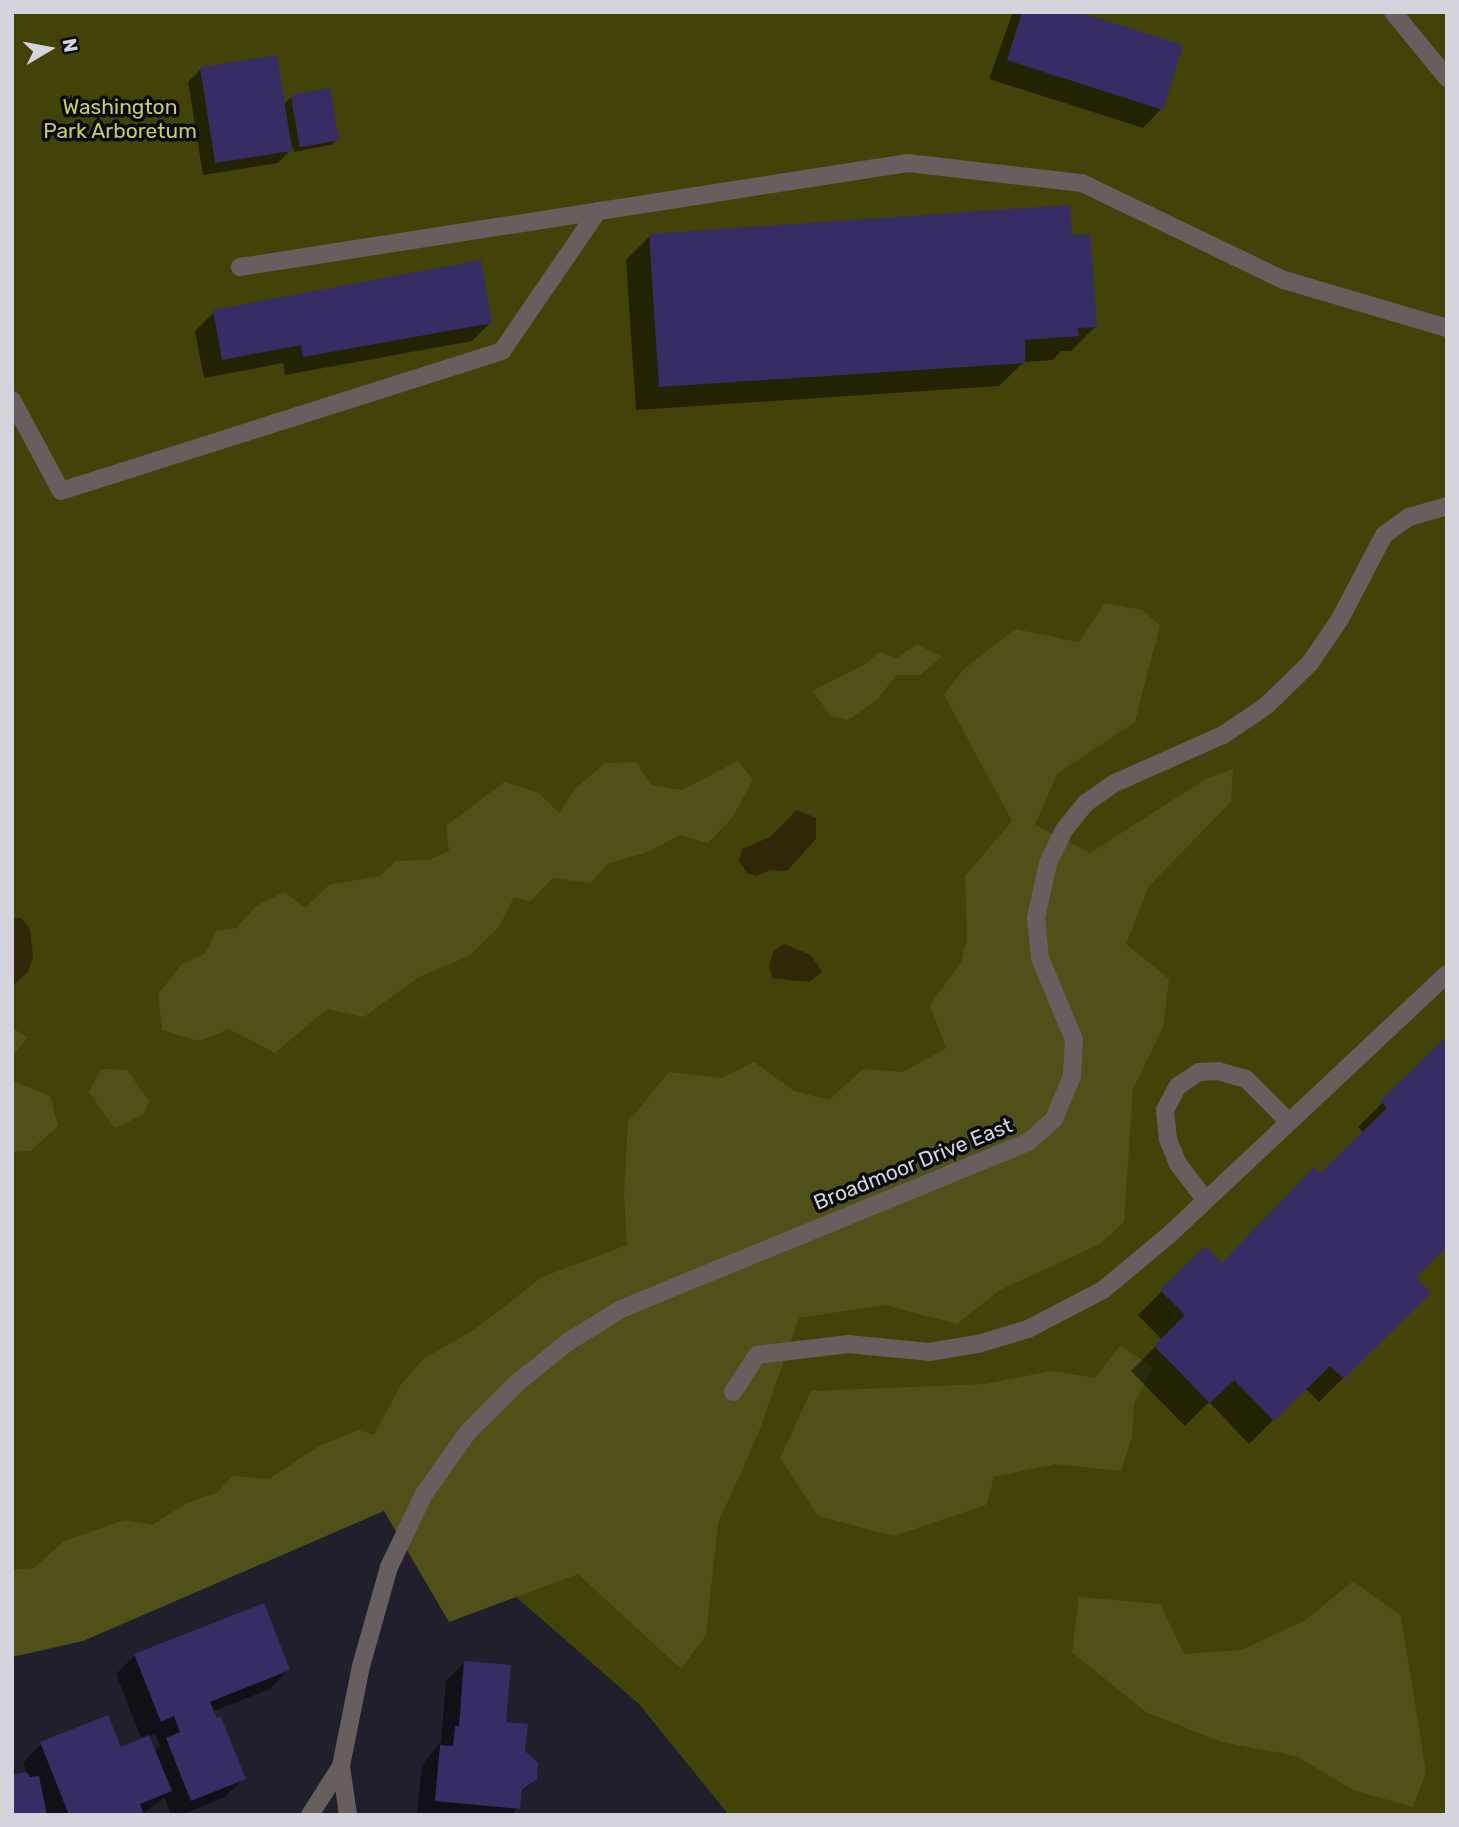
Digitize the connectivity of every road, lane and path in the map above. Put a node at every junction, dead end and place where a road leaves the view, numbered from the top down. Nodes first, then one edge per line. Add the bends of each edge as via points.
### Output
1 (1393, 12) edge
2 (1447, 78) edge
3 (598, 211) junction
4 (240, 267) dead end
5 (1447, 328) edge
6 (12, 400) edge
7 (1447, 506) edge
8 (1447, 974) edge
9 (1288, 1121) junction
10 (1204, 1198) junction
11 (733, 1392) dead end
12 (341, 1766) junction
13 (310, 1815) edge
14 (348, 1815) edge

1 - 2 street
3 - 4 street
3 - 5 street via 908,163 1082,183 1284,281
3 - 6 street via 502,351 61,491
7 - 12 street, Broadmoor Drive East via 1409,517 1384,535 1340,619 1310,663 1266,706 1223,735 1115,783 1086,803 1064,830 1048,863 1036,918 1040,958 1074,1040 1072,1076 1054,1119 1028,1142 621,1309 547,1358 468,1432 424,1494 389,1567 361,1666
8 - 9 street
9 - 10 street
9 - 10 street via 1246,1079 1218,1071 1199,1073 1178,1086 1165,1110 1168,1139 1178,1164
10 - 11 street via 1170,1235 1103,1290 1028,1329 929,1352 848,1344 757,1354
12 - 13 street
12 - 14 street, Broadmoor Drive East

